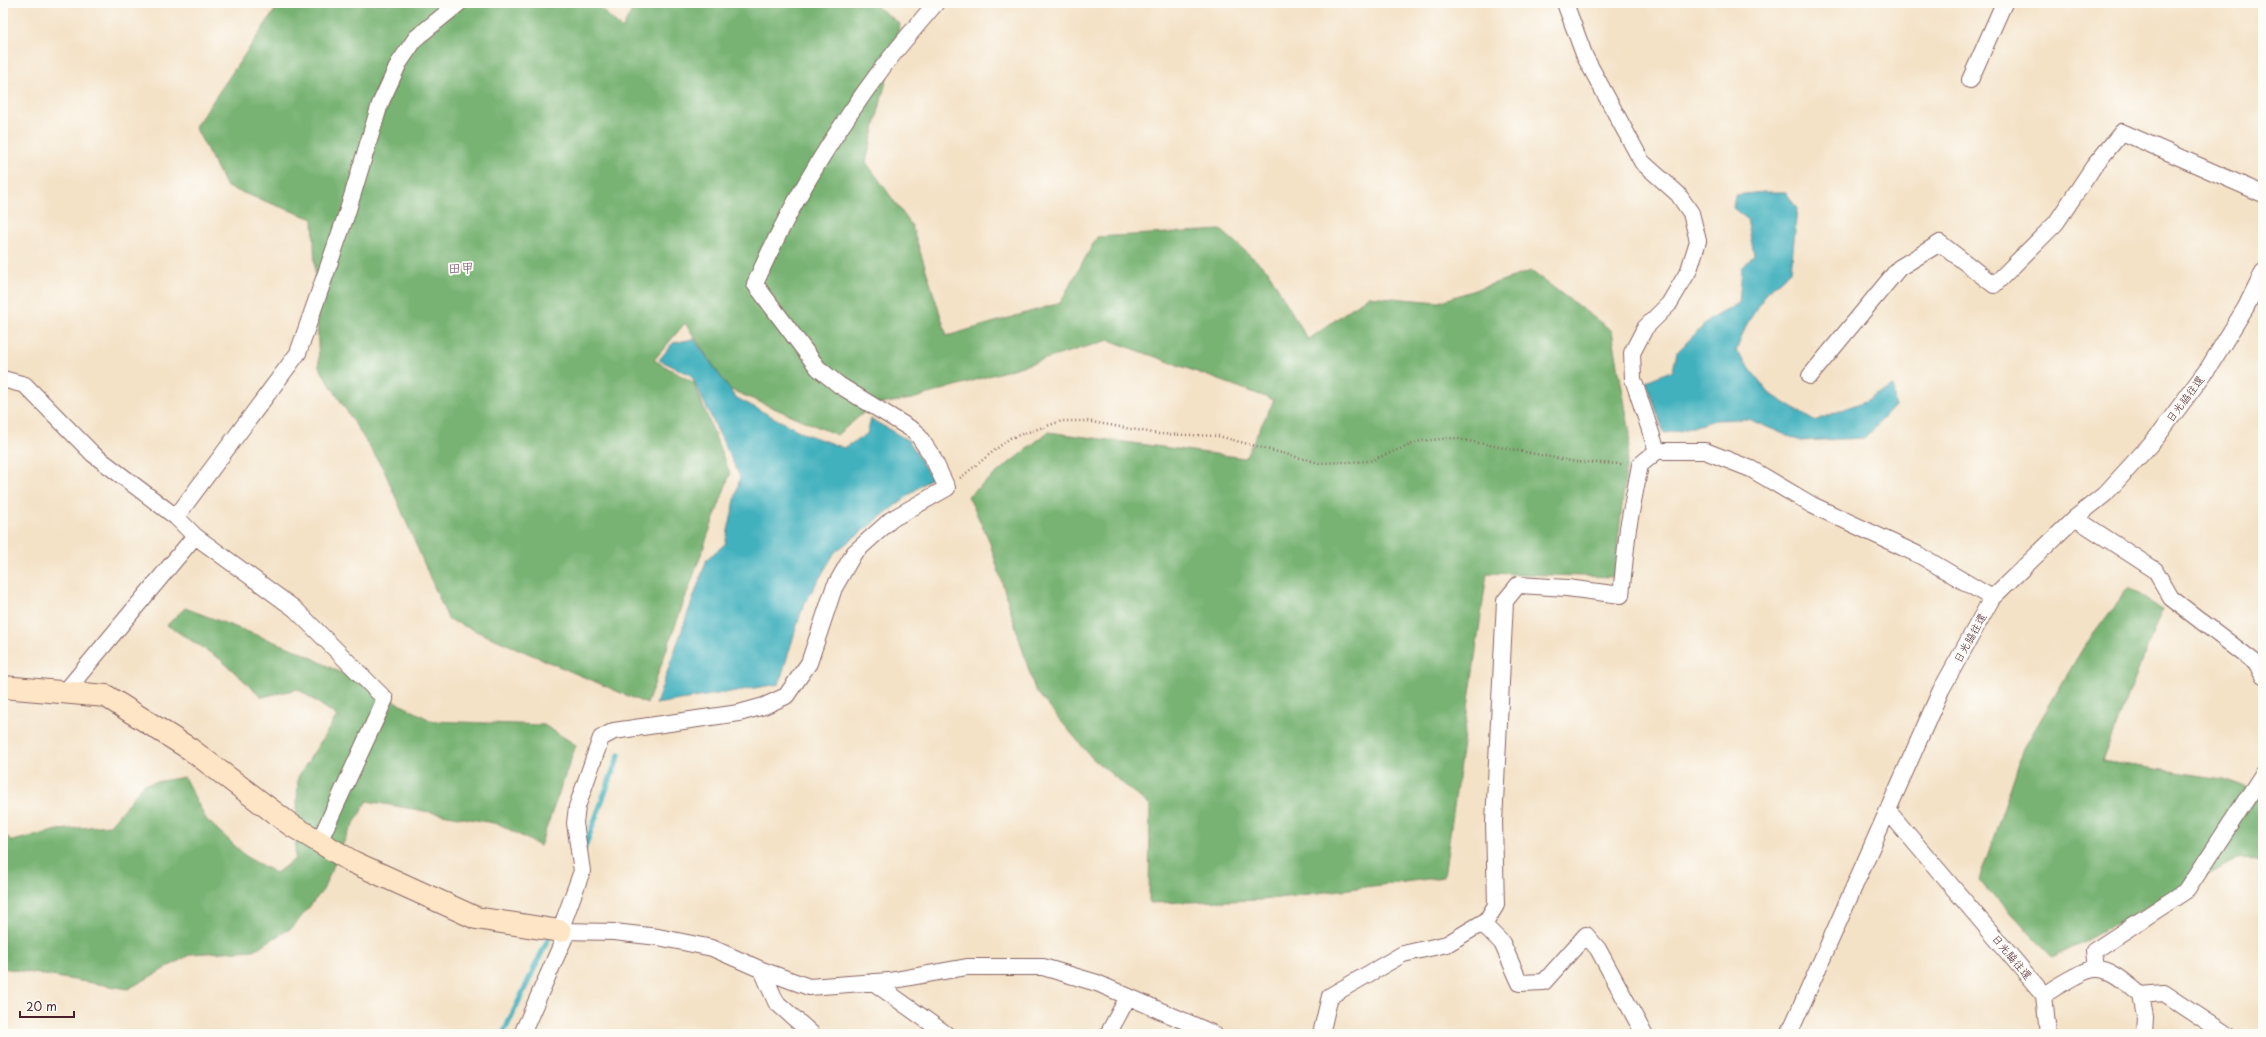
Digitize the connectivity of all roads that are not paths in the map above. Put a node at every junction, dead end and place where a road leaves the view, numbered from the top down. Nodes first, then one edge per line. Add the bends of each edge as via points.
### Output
1 (459, 3) edge
2 (936, 3) edge
3 (1565, 3) edge
4 (2004, 3) edge
5 (1970, 80) dead end
6 (2263, 194) edge
7 (2263, 272) edge
8 (1810, 376) dead end
9 (3, 379) edge
10 (1657, 451) junction
11 (176, 517) junction
12 (2075, 518) junction
13 (195, 536) junction
14 (1992, 598) junction
15 (2263, 676) edge
16 (3, 687) edge
17 (65, 692) junction
18 (2263, 774) edge
19 (1888, 811) junction
20 (319, 842) junction
21 (1482, 923) junction
22 (564, 932) junction
23 (2096, 969) junction
24 (762, 970) junction
25 (873, 982) junction
26 (2044, 995) junction
27 (2141, 995) junction
28 (1128, 997) junction
29 (1209, 1033) edge
30 (522, 1034) edge
31 (812, 1034) edge
32 (946, 1034) edge
33 (1108, 1034) edge
34 (1320, 1034) edge
35 (1644, 1034) edge
36 (1789, 1034) edge
37 (2048, 1034) edge
38 (2144, 1034) edge
39 (2226, 1034) edge

1 - 11 street via 416,38 400,63 380,104 347,213 298,353
2 - 22 street via 883,67 831,145 776,235 755,284 818,368 839,385 916,432 932,456 947,488 892,519 854,553 834,588 809,663 786,696 764,706 738,713 614,731 601,738 577,807 575,823 582,871
3 - 10 street via 1585,57 1642,162 1678,194 1691,213 1698,241 1690,270 1669,304 1645,328 1632,353 1633,379
4 - 5 street
6 - 8 street via 2122,132 2094,166 2056,223 1994,285 1940,243 1899,268
7 - 12 street, 日光脇往還 via 2246,307 2209,367 2157,437 2105,494
9 - 11 street via 25,385 93,454
10 - 14 street via 1705,452 1751,469 1812,505 1921,556
10 - 21 street via 1640,465 1628,528 1621,595 1518,585 1505,601 1494,822 1496,905
11 - 13 street
12 - 14 street, 日光脇往還
12 - 15 street via 2155,570 2171,598 2257,664
13 - 17 street
13 - 20 street via 295,609 385,699
14 - 19 street, 日光脇往還 via 1941,690
16 - 17 street
17 - 20 street via 106,696 190,748 291,825
18 - 23 street via 2188,890 2094,951
19 - 26 street, 日光脇往還
19 - 36 street
20 - 22 street via 353,862 476,918
21 - 34 street via 1447,944 1403,954 1330,996
21 - 35 street via 1502,943 1520,983 1544,982 1586,936 1598,949
22 - 24 street via 614,932 658,937 712,948
22 - 30 street
23 - 26 street via 2061,983
23 - 27 street via 2112,974
24 - 25 street via 809,987
24 - 31 street via 776,1002
25 - 28 street via 967,967 1043,967 1096,983
25 - 32 street
26 - 37 street
27 - 38 street via 2145,1017
27 - 39 street via 2164,993
28 - 29 street
28 - 33 street

